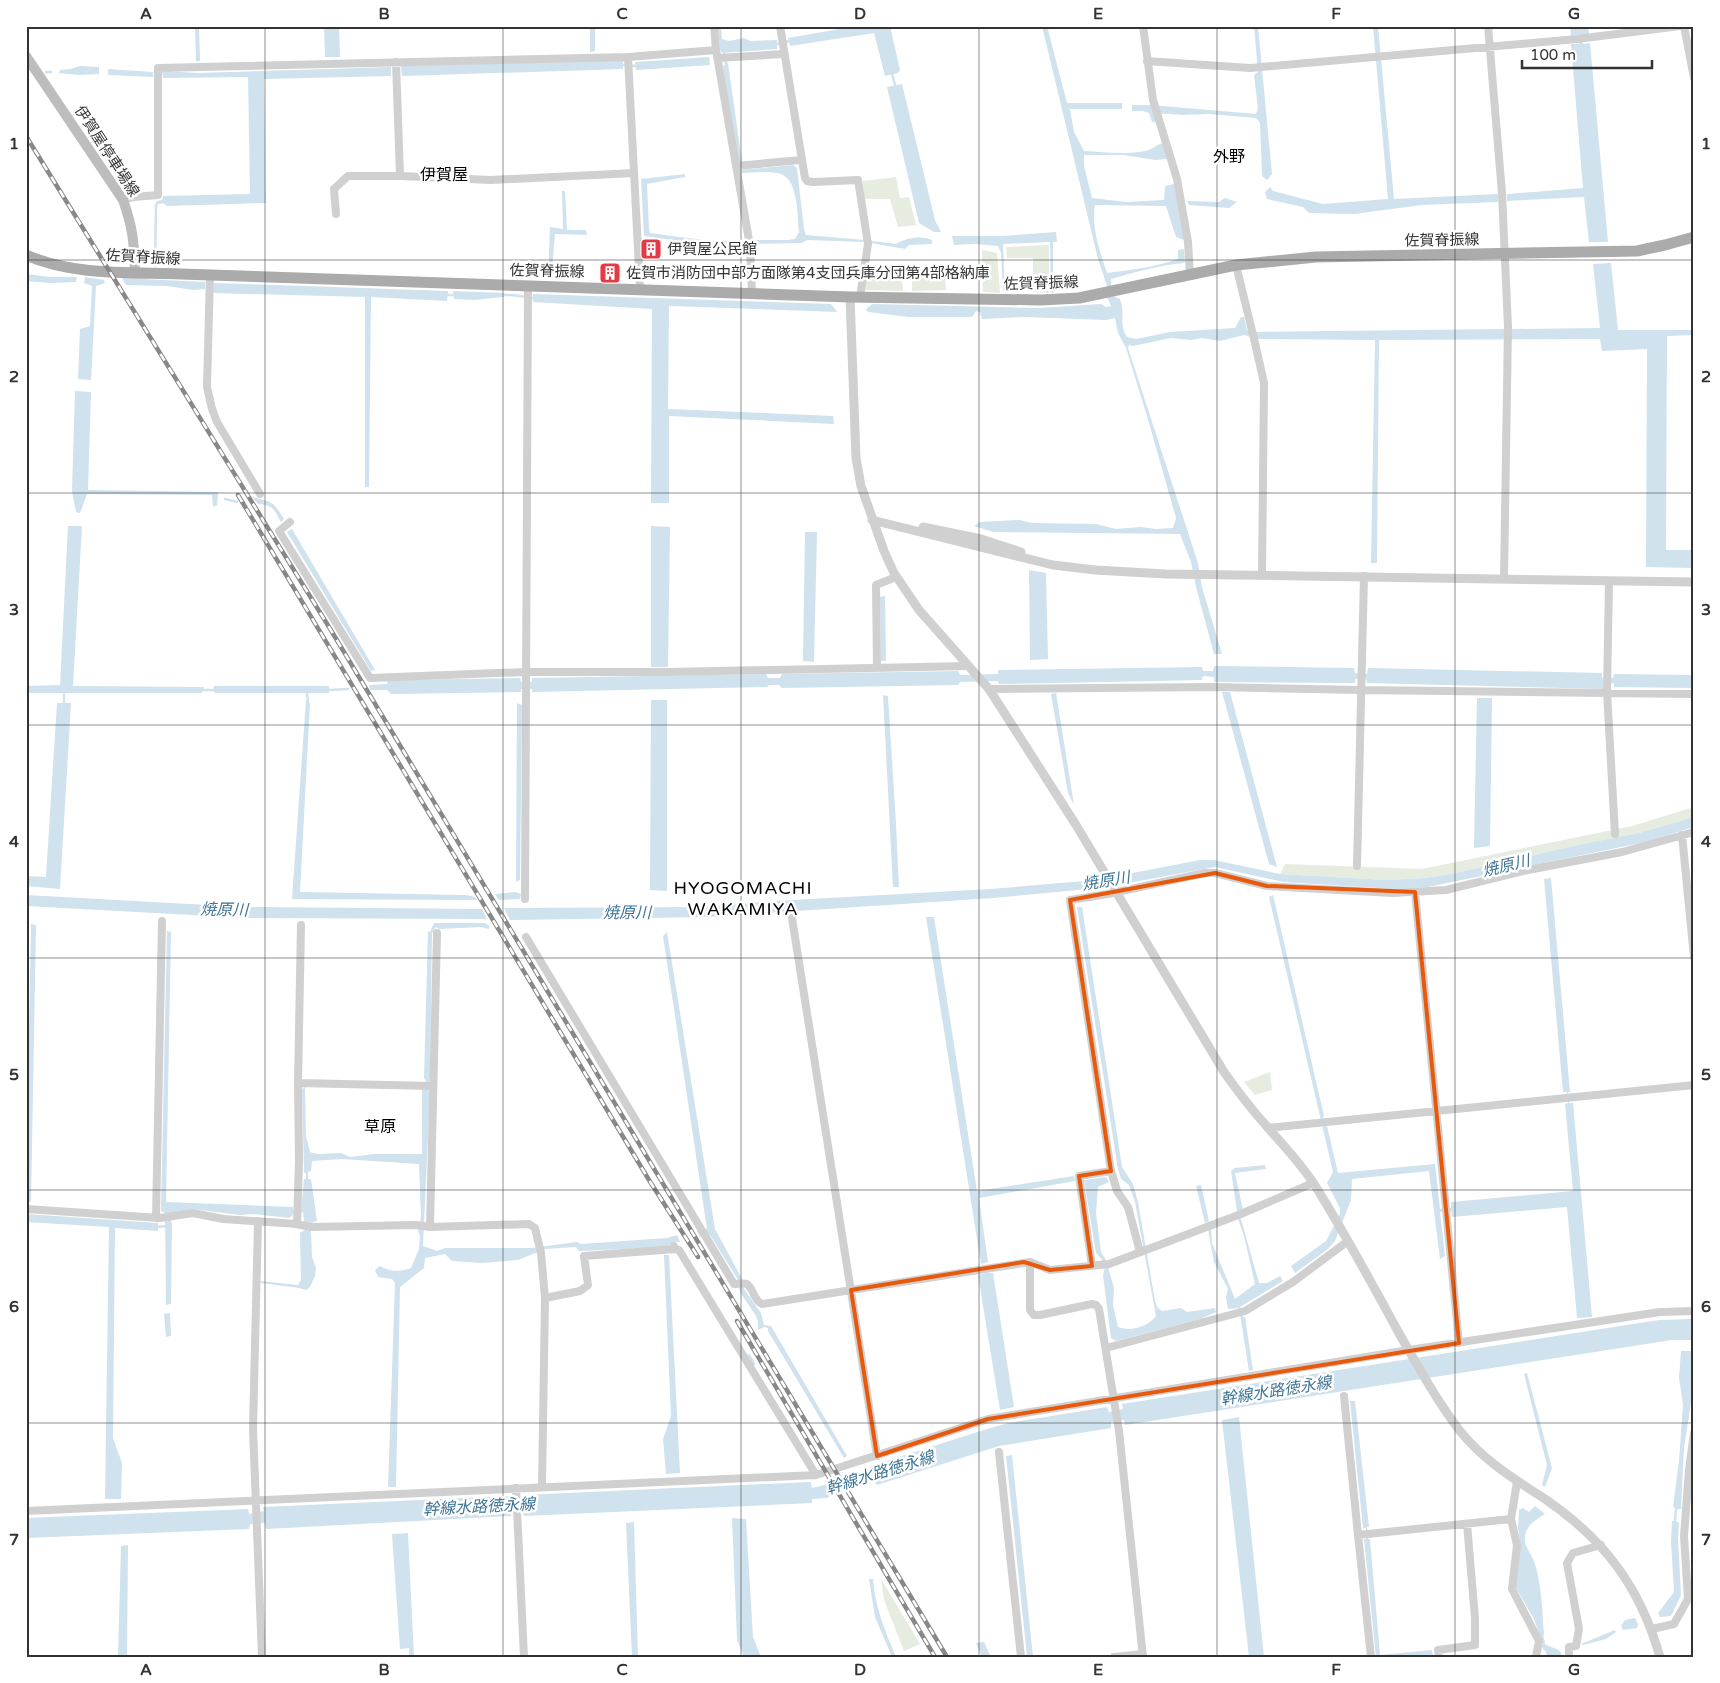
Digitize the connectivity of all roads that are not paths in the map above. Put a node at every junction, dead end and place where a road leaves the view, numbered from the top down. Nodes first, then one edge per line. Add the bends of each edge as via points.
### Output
1 (714, 26) edge
2 (780, 26) edge
3 (1143, 26) edge
4 (1488, 26) edge
5 (1682, 26) edge
6 (1490, 46) junction
7 (716, 50) junction
8 (783, 51) junction
9 (26, 56) edge
10 (718, 58) junction
11 (1147, 61) junction
12 (396, 62) junction
13 (629, 63) junction
14 (1694, 78) edge
15 (801, 160) junction
16 (740, 166) junction
17 (634, 173) junction
18 (400, 176) junction
19 (123, 200) junction
20 (336, 214) dead end
21 (1694, 237) edge
22 (1505, 254) junction
23 (26, 255) edge
24 (1236, 265) junction
25 (134, 272) junction
26 (1190, 274) junction
27 (210, 275) junction
28 (528, 288) junction
29 (640, 288) junction
30 (752, 292) junction
31 (854, 299) junction
32 (260, 494) dead end
33 (872, 520) junction
34 (290, 522) dead end
35 (1262, 575) junction
36 (1364, 576) junction
37 (896, 577) junction
38 (1504, 579) junction
39 (1609, 581) junction
40 (1694, 582) edge
41 (877, 667) junction
42 (972, 669) junction
43 (526, 676) junction
44 (986, 686) junction
45 (1361, 690) junction
46 (1607, 692) junction
47 (1694, 694) edge
48 (1694, 832) edge
49 (1615, 834) dead end
50 (1682, 835) junction
51 (1356, 866) dead end
52 (1116, 892) junction
53 (1415, 892) junction
54 (525, 899) dead end
55 (792, 918) dead end
56 (162, 921) dead end
57 (301, 926) dead end
58 (438, 933) dead end
59 (526, 937) dead end
60 (1694, 957) edge
61 (298, 1083) junction
62 (1694, 1085) edge
63 (433, 1086) junction
64 (1435, 1111) junction
65 (1268, 1128) junction
66 (1111, 1171) junction
67 (1313, 1183) junction
68 (26, 1209) edge
69 (156, 1218) junction
70 (301, 1220) junction
71 (258, 1221) junction
72 (430, 1227) junction
73 (1348, 1241) junction
74 (1140, 1252) junction
75 (1030, 1262) junction
76 (1092, 1266) junction
77 (851, 1290) junction
78 (545, 1298) junction
79 (1694, 1311) edge
80 (1459, 1343) junction
81 (1106, 1348) junction
82 (1410, 1352) junction
83 (1344, 1396) dead end
84 (1114, 1398) junction
85 (1694, 1433) edge
86 (999, 1452) dead end
87 (877, 1456) junction
88 (816, 1475) junction
89 (1517, 1482) junction
90 (542, 1487) junction
91 (516, 1488) junction
92 (255, 1500) junction
93 (26, 1511) edge
94 (1511, 1519) junction
95 (1467, 1524) junction
96 (1360, 1535) junction
97 (1601, 1545) junction
98 (1652, 1629) junction
99 (1021, 1655) edge
100 (1143, 1655) edge
101 (262, 1657) edge
102 (524, 1657) edge
103 (1114, 1657) edge
104 (1371, 1657) edge
105 (1439, 1657) edge
106 (1536, 1657) edge
107 (1569, 1657) edge
108 (1660, 1657) edge

1 - 7 street
2 - 8 street
3 - 11 street
4 - 6 street
5 - 6 street
5 - 14 street
6 - 11 street via 1256,67
6 - 22 street
7 - 10 street
7 - 13 street
8 - 10 street
8 - 15 street
9 - 19 main road, 伊賀屋停車場線
10 - 16 street
11 - 26 street via 1153,100 1177,179
12 - 13 street via 594,58
12 - 18 street
12 - 19 street via 158,68 158,195
13 - 17 street
15 - 16 street
15 - 31 street via 807,182 858,180 868,241
16 - 30 street via 750,242
17 - 18 street via 491,180
17 - 29 street
18 - 20 street via 348,176 334,189
19 - 25 main road, 伊賀屋停車場線 via 134,240
21 - 22 main road, 佐賀脊振線 via 1636,251
22 - 24 main road, 佐賀脊振線 via 1316,257
22 - 38 street via 1508,342
23 - 25 main road, 佐賀脊振線 via 86,270
24 - 26 main road, 佐賀脊振線
24 - 35 street via 1264,383
25 - 27 main road, 佐賀脊振線
26 - 31 main road, 佐賀脊振線 via 1079,298
27 - 28 main road, 佐賀脊振線
27 - 32 street via 207,387 212,409
28 - 29 main road, 佐賀脊振線
28 - 43 street
29 - 30 main road, 佐賀脊振線
30 - 31 main road, 佐賀脊振線
31 - 33 street via 851,314 856,458
33 - 35 street via 890,520 982,539 1069,566 1095,570
33 - 37 street
34 - 43 street via 279,531 370,678
35 - 36 street
36 - 38 street
36 - 45 street
37 - 41 street via 876,585
37 - 42 street via 919,610
38 - 39 street
39 - 40 street
39 - 46 street
41 - 42 street
41 - 43 street
42 - 44 street
43 - 54 street
44 - 45 street
44 - 52 street
45 - 46 street
45 - 51 street
46 - 47 street
46 - 49 street
48 - 50 street
50 - 53 street via 1622,852 1446,890
50 - 60 street
52 - 53 street via 1205,873 1267,886
52 - 65 street via 1224,1072
52 - 66 street via 1070,900
53 - 64 street
55 - 77 street
56 - 69 street
57 - 61 street
58 - 63 street
59 - 77 street via 734,1284 748,1285 757,1302 762,1304
61 - 63 street
61 - 70 street
62 - 64 street
63 - 72 street
64 - 65 street
64 - 80 street
65 - 67 street
66 - 74 street via 1117,1191 1128,1206
66 - 76 street via 1079,1176
67 - 73 street
67 - 74 street
68 - 69 street
69 - 71 street via 193,1213
70 - 71 street
70 - 72 street
71 - 92 street via 253,1428
72 - 78 street via 530,1224 535,1228 540,1248
73 - 81 street via 1293,1282 1242,1312
73 - 82 street
74 - 76 street via 1106,1265
75 - 76 street via 1050,1270
75 - 77 street
75 - 81 street via 1030,1310 1034,1315 1096,1305
77 - 87 street
78 - 88 street via 580,1291 588,1286 584,1256 674,1247 679,1250
78 - 90 street
79 - 80 street via 1660,1312
80 - 82 street
81 - 84 street
82 - 84 street
82 - 89 street via 1461,1432
83 - 96 street
84 - 87 street via 988,1419
84 - 100 street
85 - 98 street via 1685,1528 1688,1599 1674,1624
86 - 99 street
87 - 88 street
88 - 90 street
89 - 94 street
89 - 97 street via 1570,1518
90 - 91 street
91 - 92 street
91 - 102 street
92 - 93 street
92 - 101 street
94 - 95 street
94 - 106 street via 1517,1545 1512,1589 1539,1641
95 - 96 street
95 - 105 street via 1475,1646 1438,1650
96 - 104 street
97 - 98 street via 1629,1584
97 - 107 street via 1573,1553 1567,1563 1579,1629 1576,1646 1569,1647
98 - 108 street
100 - 103 street

